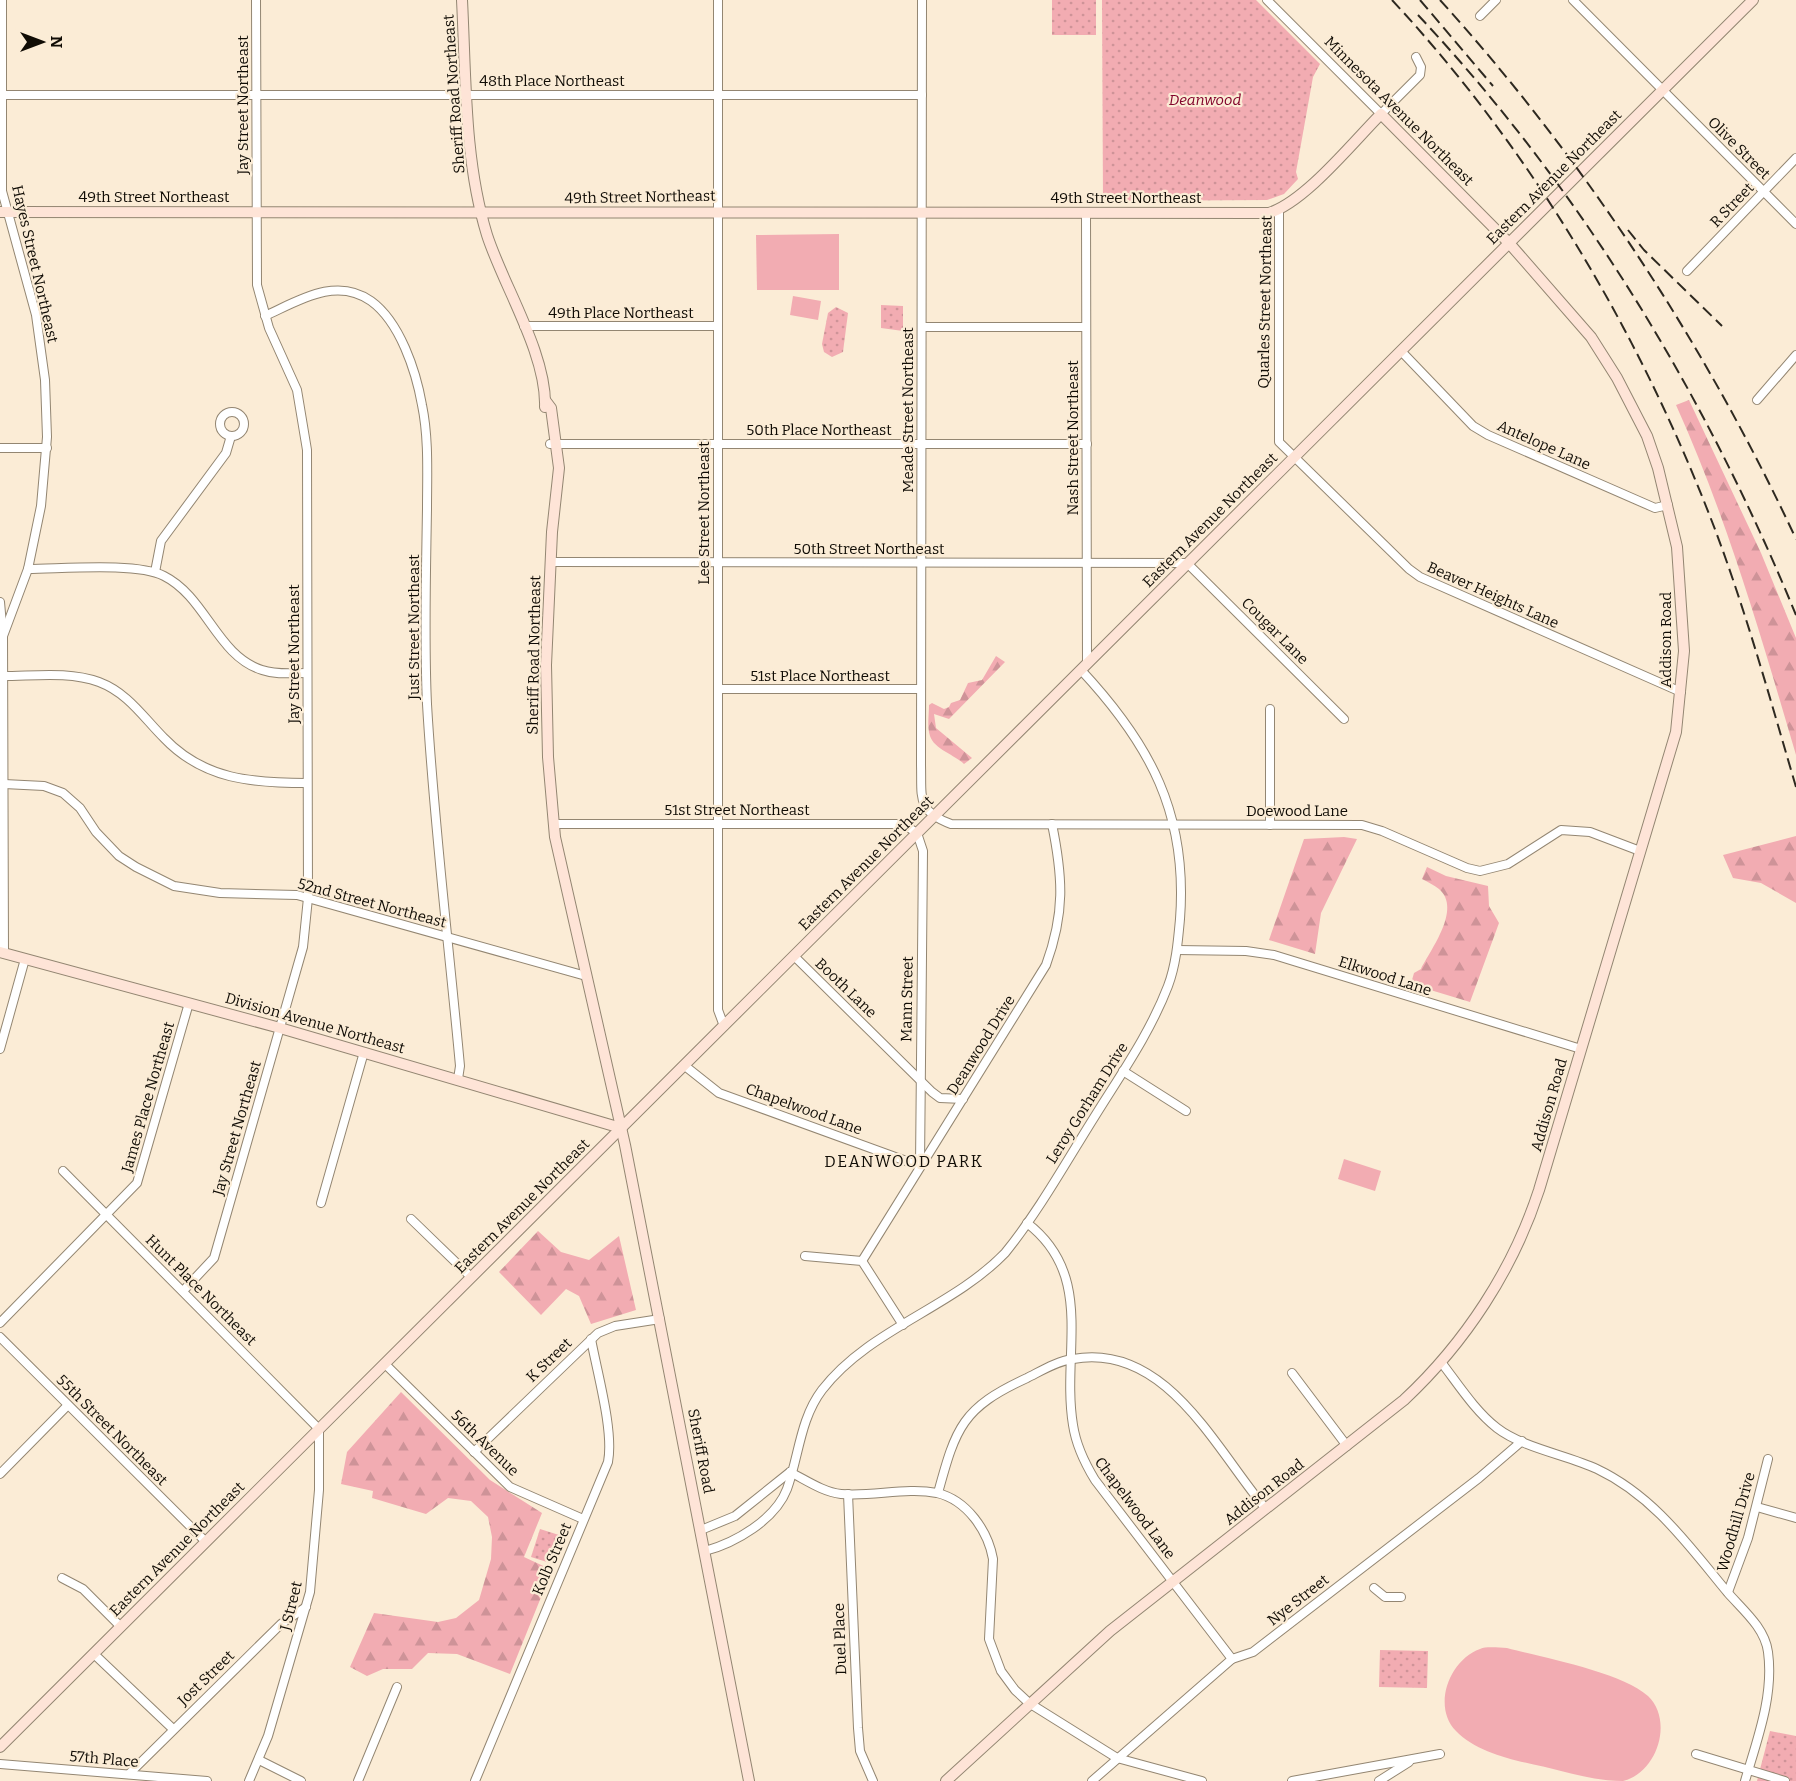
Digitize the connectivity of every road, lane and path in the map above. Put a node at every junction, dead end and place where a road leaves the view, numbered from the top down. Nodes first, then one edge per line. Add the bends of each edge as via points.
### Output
1 (2, 0) edge
2 (256, 0) edge
3 (462, 0) edge
4 (467, 0) edge
5 (718, 0) edge
6 (922, 0) edge
7 (1267, 0) edge
8 (1496, 0) edge
9 (1573, 0) edge
10 (1753, 0) edge
11 (1480, 16) dead end
12 (1416, 57) dead end
13 (1663, 90) junction
14 (2, 95) junction
15 (256, 95) junction
16 (470, 95) junction
17 (718, 95) junction
18 (922, 95) junction
19 (1381, 114) junction
20 (1796, 158) edge
21 (1764, 192) junction
22 (1279, 210) junction
23 (718, 211) junction
24 (3, 212) edge
25 (256, 212) junction
26 (484, 212) junction
27 (922, 213) junction
28 (1086, 213) junction
29 (1796, 224) edge
30 (1509, 243) junction
31 (1687, 271) dead end
32 (265, 316) junction
33 (524, 326) junction
34 (718, 326) junction
35 (922, 327) junction
36 (1086, 327) junction
37 (1401, 351) junction
38 (1796, 355) edge
39 (1756, 400) dead end
40 (231, 436) dead end
41 (554, 443) junction
42 (718, 443) junction
43 (922, 443) junction
44 (1087, 444) junction
45 (0, 448) edge
46 (47, 448) junction
47 (1294, 458) junction
48 (1668, 505) junction
49 (550, 562) junction
50 (718, 562) junction
51 (922, 562) junction
52 (1087, 562) junction
53 (1187, 562) junction
54 (28, 569) junction
55 (155, 572) junction
56 (0, 602) edge
57 (3, 636) junction
58 (1084, 667) junction
59 (307, 673) junction
60 (3, 676) junction
61 (718, 689) junction
62 (921, 689) junction
63 (1682, 692) junction
64 (1270, 709) dead end
65 (1344, 719) dead end
66 (307, 783) junction
67 (4, 784) junction
68 (933, 817) junction
69 (555, 824) junction
70 (718, 824) junction
71 (1052, 824) junction
72 (1173, 825) junction
73 (1270, 825) junction
74 (917, 832) junction
75 (1640, 851) junction
76 (308, 898) junction
77 (449, 938) junction
78 (1177, 950) junction
79 (2, 953) edge
80 (794, 956) junction
81 (25, 959) junction
82 (586, 976) junction
83 (189, 1003) junction
84 (724, 1026) junction
85 (280, 1028) junction
86 (0, 1049) edge
87 (1581, 1049) junction
88 (364, 1052) junction
89 (685, 1066) junction
90 (1123, 1071) junction
91 (920, 1078) junction
92 (458, 1079) junction
93 (963, 1099) junction
94 (1186, 1111) dead end
95 (621, 1128) junction
96 (920, 1167) junction
97 (63, 1171) dead end
98 (321, 1203) dead end
99 (108, 1216) junction
100 (411, 1219) dead end
101 (1027, 1223) junction
102 (805, 1256) dead end
103 (862, 1261) junction
104 (471, 1277) junction
105 (183, 1291) junction
106 (660, 1319) junction
107 (0, 1323) edge
108 (903, 1325) junction
109 (0, 1337) edge
110 (591, 1339) junction
111 (1071, 1359) junction
112 (1441, 1362) junction
113 (385, 1364) junction
114 (1292, 1373) dead end
115 (68, 1405) junction
116 (319, 1429) junction
117 (1522, 1441) junction
118 (1347, 1446) junction
119 (474, 1452) junction
120 (1768, 1459) dead end
121 (790, 1472) junction
122 (0, 1474) edge
123 (938, 1493) junction
124 (848, 1494) junction
125 (1757, 1507) junction
126 (1266, 1509) junction
127 (1796, 1518) edge
128 (583, 1519) junction
129 (701, 1530) junction
130 (206, 1542) junction
131 (705, 1551) junction
132 (62, 1578) dead end
133 (1173, 1581) junction
134 (1374, 1588) dead end
135 (1728, 1592) junction
136 (1401, 1597) dead end
137 (306, 1607) junction
138 (121, 1627) junction
139 (94, 1654) junction
140 (1232, 1659) junction
141 (397, 1687) dead end
142 (1029, 1703) junction
143 (173, 1729) junction
144 (2, 1741) edge
145 (1440, 1754) dead end
146 (1696, 1754) dead end
147 (1117, 1758) junction
148 (259, 1760) junction
149 (1412, 1760) junction
150 (0, 1764) edge
151 (1748, 1771) junction
152 (129, 1774) junction
153 (1310, 1780) edge
154 (207, 1781) edge
155 (249, 1781) edge
156 (301, 1781) edge
157 (358, 1781) edge
158 (475, 1781) edge
159 (749, 1781) edge
160 (873, 1781) edge
161 (946, 1781) edge
162 (1092, 1781) edge
163 (1202, 1781) edge
164 (1292, 1781) edge
165 (1379, 1781) edge
166 (1745, 1781) edge
167 (1785, 1781) edge

1 - 14 street, Hayes Street Northeast
2 - 15 street, Jay Street Northeast
3 - 16 main road, Sheriff Road Northeast
4 - 16 main road, Sheriff Road Northeast
5 - 17 street, Lee Street Northeast
6 - 18 street, Meade Street Northeast
7 - 19 street, Minnesota Avenue Northeast
8 - 11 street
9 - 13 street, Olive Street
10 - 13 main road, Eastern Avenue Northeast
12 - 19 street, Quarles Street Northeast via 1420,75
13 - 21 street, Olive Street
13 - 30 main road, Eastern Avenue Northeast
14 - 15 street, 48th Place Northeast
14 - 24 street, Hayes Street Northeast
15 - 16 street, 48th Place Northeast
15 - 25 street, Jay Street Northeast
16 - 17 street, 48th Place Northeast
16 - 26 main road, Sheriff Road Northeast
17 - 18 street, 48th Place Northeast
17 - 23 street, Lee Street Northeast
18 - 27 street, Meade Street Northeast
19 - 22 main road, Quarles Street Northeast via 1299,196
19 - 30 main road, Minnesota Avenue Northeast
20 - 21 street, R Street
21 - 29 street, Olive Street
21 - 31 street, R Street
22 - 28 main road, 49th Street Northeast
22 - 47 street, Quarles Street Northeast via 1279,442
23 - 26 main road, 49th Street Northeast
23 - 27 main road, 49th Street Northeast
23 - 34 street, Lee Street Northeast
24 - 25 main road, 49th Street Northeast
24 - 46 street, Hayes Street Northeast via 36,315 42,351
25 - 26 main road, 49th Street Northeast
25 - 32 street, Jay Street Northeast via 256,274
26 - 33 main road, Sheriff Road Northeast
27 - 28 main road, 49th Street Northeast
27 - 35 street, Meade Street Northeast
28 - 36 street, Nash Street Northeast
30 - 37 main road, Eastern Avenue Northeast
30 - 48 main road, Addison Road via 1574,314 1617,378 1647,436
32 - 59 street, Jay Street Northeast via 297,390 305,431
32 - 77 street, Just Street Northeast via 326,291 361,295 380,308 390,322 420,396 427,458 427,704
33 - 34 street, 49th Place Northeast
33 - 41 main road, Sheriff Road Northeast via 545,400 551,408
34 - 42 street, Lee Street Northeast
35 - 36 street
35 - 43 street, Meade Street Northeast
36 - 44 street, Nash Street Northeast
37 - 47 main road, Eastern Avenue Northeast
37 - 48 street, Antelope Lane via 1473,426 1488,435 1655,508
38 - 39 street
40 - 55 street via 226,453 163,538
41 - 42 street, 50th Place Northeast
41 - 49 main road, Sheriff Road Northeast via 559,480
42 - 43 street, 50th Place Northeast
42 - 50 street, Lee Street Northeast
43 - 44 street, 50th Place Northeast
43 - 51 street, Meade Street Northeast
44 - 52 street, Nash Street Northeast
45 - 46 street
46 - 54 street, Hayes Street Northeast via 41,506
47 - 53 main road, Eastern Avenue Northeast
47 - 63 street, Beaver Heights Lane via 1420,577
48 - 63 main road, Addison Road via 1682,592
49 - 50 street, 50th Street Northeast
49 - 69 main road, Sheriff Road Northeast via 546,701
50 - 51 street, 50th Street Northeast
50 - 61 street, Lee Street Northeast
51 - 52 street, 50th Street Northeast
51 - 62 street, Meade Street Northeast
52 - 53 street, 50th Street Northeast
52 - 58 street, Nash Street Northeast
53 - 58 main road, Eastern Avenue Northeast
53 - 65 street, Cougar Lane
54 - 55 street
54 - 57 street, Hayes Street Northeast
55 - 59 street via 188,593 235,654 247,663 269,672
56 - 57 street, Hayes Street Northeast
57 - 60 street, Hayes Street Northeast
58 - 68 main road, Eastern Avenue Northeast
58 - 72 street, Leroy Gorham Drive via 1145,751 1159,779
59 - 66 street, Jay Street Northeast
60 - 66 street via 66,675 98,681 131,701 172,746 207,769 250,782
60 - 67 street, Hayes Street Northeast
61 - 62 street, 51st Place Northeast
61 - 70 street, Lee Street Northeast
62 - 68 street, Meade Street Northeast via 922,804
63 - 75 main road, Addison Road via 1676,732
64 - 73 street
66 - 76 street, Jay Street Northeast
67 - 76 street, 52nd Street Northeast via 44,786 63,793 119,856 166,882 201,891
67 - 79 street, Hayes Street Northeast
68 - 71 street, Doewood Lane via 951,824
68 - 74 main road, Eastern Avenue Northeast
69 - 70 street, 51st Street Northeast
69 - 82 main road, Sheriff Road Northeast via 561,834 564,874
70 - 74 street, 51st Street Northeast via 903,824
70 - 84 street, Lee Street Northeast via 718,1010
71 - 72 street, Doewood Lane
71 - 93 street, Deanwood Drive via 1062,897 1054,943 1033,988
72 - 73 street, Doewood Lane
72 - 78 street, Leroy Gorham Drive via 1181,883
73 - 75 street, Doewood Lane via 1362,825 1480,871 1513,861 1561,830 1590,832
74 - 80 main road, Eastern Avenue Northeast
74 - 91 street, Mann Street via 923,851
75 - 87 main road, Addison Road
76 - 77 street, 52nd Street Northeast
76 - 85 street, Jay Street Northeast via 303,947
77 - 82 street, 52nd Street Northeast
77 - 92 street, Just Street Northeast
78 - 87 street, Elkwood Lane via 1236,950 1274,955
78 - 90 street, Leroy Gorham Drive via 1157,1014
79 - 81 main road, Division Avenue Northeast
80 - 84 main road, Eastern Avenue Northeast
80 - 91 street, Booth Lane
81 - 83 main road, Division Avenue Northeast
81 - 86 street
82 - 95 main road, Sheriff Road Northeast
83 - 85 main road, Division Avenue Northeast
83 - 99 street, James Place Northeast via 141,1175 129,1195
84 - 89 main road, Eastern Avenue Northeast
85 - 88 main road, Division Avenue Northeast
85 - 105 street, Jay Street Northeast via 214,1258
87 - 112 main road, Addison Road via 1538,1194 1513,1256 1476,1317
88 - 92 main road, Division Avenue Northeast
88 - 98 street
89 - 95 main road, Eastern Avenue Northeast
89 - 96 street, Chapelwood Lane via 719,1093
90 - 94 street
90 - 101 street, Leroy Gorham Drive
91 - 93 street, Booth Lane via 940,1098
91 - 96 street, Mann Street
92 - 95 main road, Division Avenue Northeast
93 - 96 street, Deanwood Drive
95 - 104 main road, Eastern Avenue Northeast
95 - 106 main road, Sheriff Road
96 - 103 street, Deanwood Drive
97 - 99 street, Hunt Place Northeast
99 - 105 street, Hunt Place Northeast
99 - 107 street, James Place Northeast
100 - 104 street
101 - 108 street, Leroy Gorham Drive via 999,1259
101 - 111 street, Chapelwood Lane via 1053,1246 1065,1275 1070,1299
102 - 103 street
103 - 108 street
104 - 113 main road, Eastern Avenue Northeast
105 - 116 street, Hunt Place Northeast
106 - 110 street, K Street via 608,1328
106 - 129 main road, Sheriff Road
108 - 121 street, Leroy Gorham Drive via 850,1362 824,1388 809,1413
109 - 115 street, 55th Street Northeast
110 - 119 street, K Street
110 - 128 street, Kolb Street via 609,1455
111 - 123 street via 998,1391 979,1404 959,1428
111 - 126 street via 1120,1359 1159,1381 1196,1419
111 - 133 street, Chapelwood Lane via 1072,1423 1085,1464
112 - 117 street via 1491,1423
112 - 118 main road, Addison Road via 1404,1400
113 - 116 main road, Eastern Avenue Northeast
113 - 119 street, 56th Avenue
114 - 118 street
115 - 122 street
115 - 130 street, 55th Street Northeast
116 - 130 main road, Eastern Avenue Northeast
116 - 137 street, J Street via 319,1490
117 - 135 street via 1599,1470 1636,1493 1681,1534
117 - 140 street, Nye Street via 1252,1653
118 - 126 main road, Addison Road
119 - 128 street, 56th Avenue via 515,1490
120 - 125 street, Woodhill Drive
121 - 124 street via 832,1492
121 - 129 street via 735,1516
121 - 131 street, Leroy Gorham Drive via 782,1498 760,1521 736,1539
123 - 124 street
123 - 142 street via 966,1509 988,1539 993,1559 990,1646 1005,1677
124 - 160 street, Duel Place via 858,1730 860,1751
125 - 127 street
125 - 135 street, Woodhill Drive
126 - 133 main road, Addison Road
128 - 158 street, Kolb Street
129 - 131 main road, Sheriff Road
130 - 138 main road, Eastern Avenue Northeast
131 - 159 main road, Sheriff Road
132 - 138 street via 82,1589
133 - 140 street, Chapelwood Lane
133 - 142 main road, Addison Road
134 - 136 street via 1385,1597
135 - 151 street via 1758,1628 1768,1652 1766,1704
137 - 143 street, Jost Street via 281,1624
137 - 148 street, J Street
138 - 139 main road, Eastern Avenue Northeast
139 - 143 street
139 - 144 main road, Eastern Avenue Northeast
140 - 147 street, Nye Street
141 - 157 street
142 - 147 street
142 - 161 main road, Addison Road
143 - 152 street, Jost Street
145 - 149 street
146 - 151 street
147 - 162 street, Nye Street
147 - 163 street
148 - 155 street, J Street
148 - 156 street
149 - 153 street
149 - 165 street
150 - 152 street, 57th Place
151 - 166 street
151 - 167 street
152 - 154 street, 57th Place
153 - 164 street

